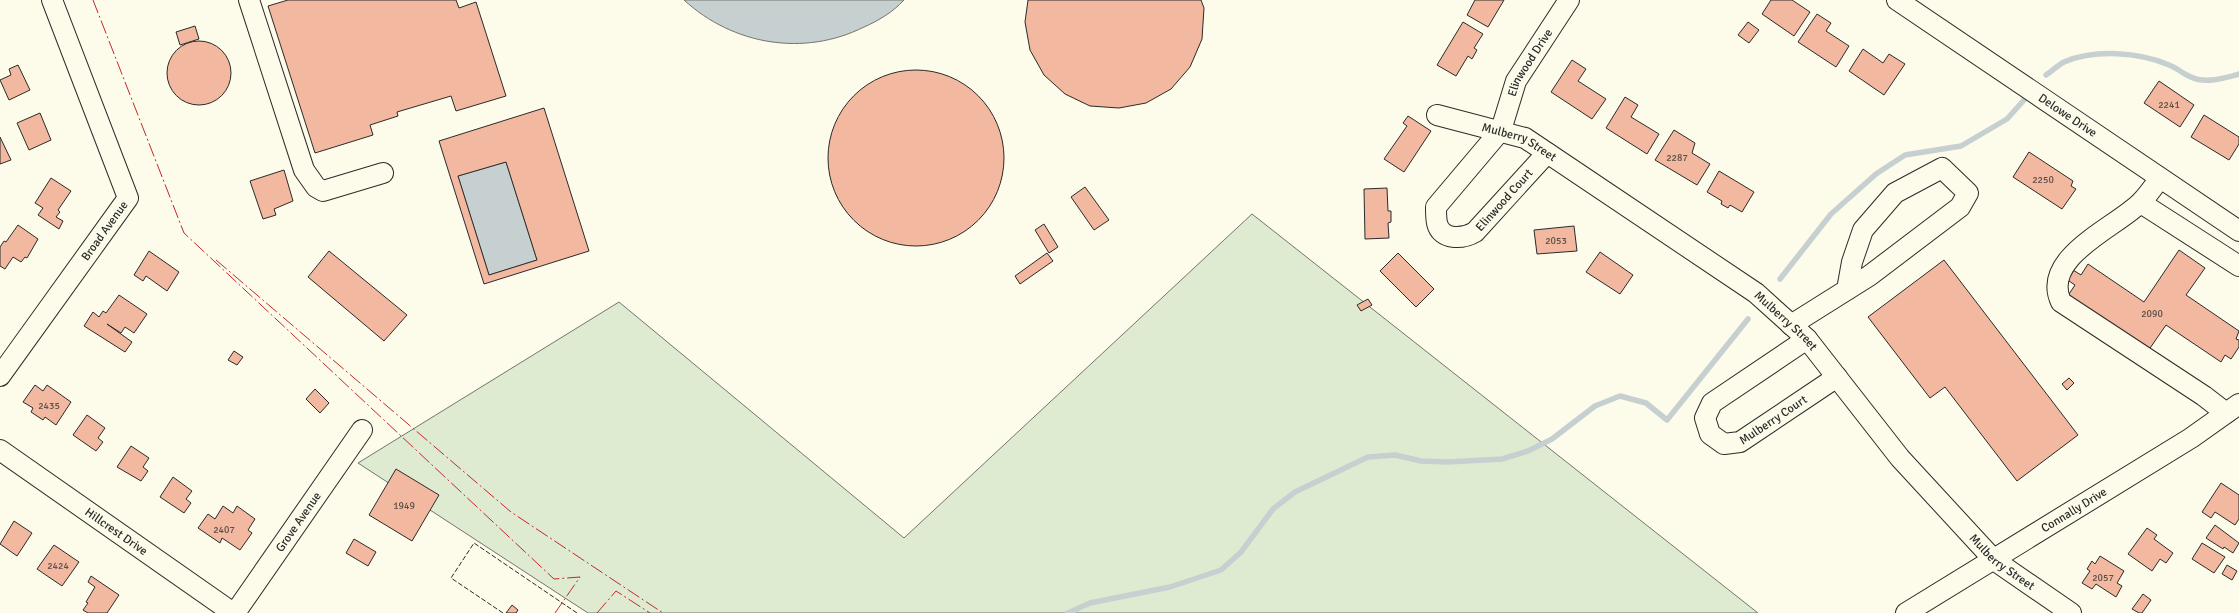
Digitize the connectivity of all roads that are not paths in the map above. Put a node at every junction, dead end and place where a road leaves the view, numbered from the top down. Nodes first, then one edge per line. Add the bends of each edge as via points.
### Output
1 (52, 0) edge
2 (249, 0) edge
3 (1568, 0) edge
4 (1897, 0) edge
5 (1437, 115) dead end
6 (1501, 130) junction
7 (1547, 153) junction
8 (383, 173) dead end
9 (2160, 178) junction
10 (2141, 203) junction
11 (2239, 231) edge
12 (2239, 266) edge
13 (1847, 290) junction
14 (1792, 325) junction
15 (1807, 339) junction
16 (0, 376) edge
17 (1837, 377) junction
18 (2233, 409) edge
19 (362, 430) dead end
20 (0, 450) edge
21 (1994, 560) junction
22 (234, 613) edge
23 (1906, 613) edge
24 (2071, 613) edge

1 - 16 street, Broad Avenue via 128,198
2 - 8 street via 309,179 323,191
3 - 6 street, Elinwood Drive via 1516,81
4 - 9 street, Delowe Drive
5 - 6 street, Mulberry Street
6 - 7 street, Mulberry Street via 1525,138
6 - 7 street, Elinwood Court via 1436,207 1437,224 1444,234 1453,238 1466,237 1475,232
7 - 14 street, Mulberry Street via 1756,293
9 - 10 street
9 - 11 street, Delowe Drive
10 - 12 street
10 - 18 street via 2082,246 2062,269 2057,282 2057,295 2061,302
13 - 13 street via 1960,207 1968,192 1942,168 1895,194 1863,230 1852,262
13 - 14 street
14 - 15 street, Mulberry Street
15 - 17 street, Mulberry Street
15 - 17 street, Mulberry Court via 1712,403 1705,418 1710,434 1724,444 1740,442
17 - 21 street, Mulberry Street via 1900,458
18 - 21 street, Connally Drive via 2191,438
19 - 22 street, Grove Avenue
20 - 22 street, Hillcrest Drive
21 - 23 street, Connally Drive
21 - 24 street, Mulberry Street

